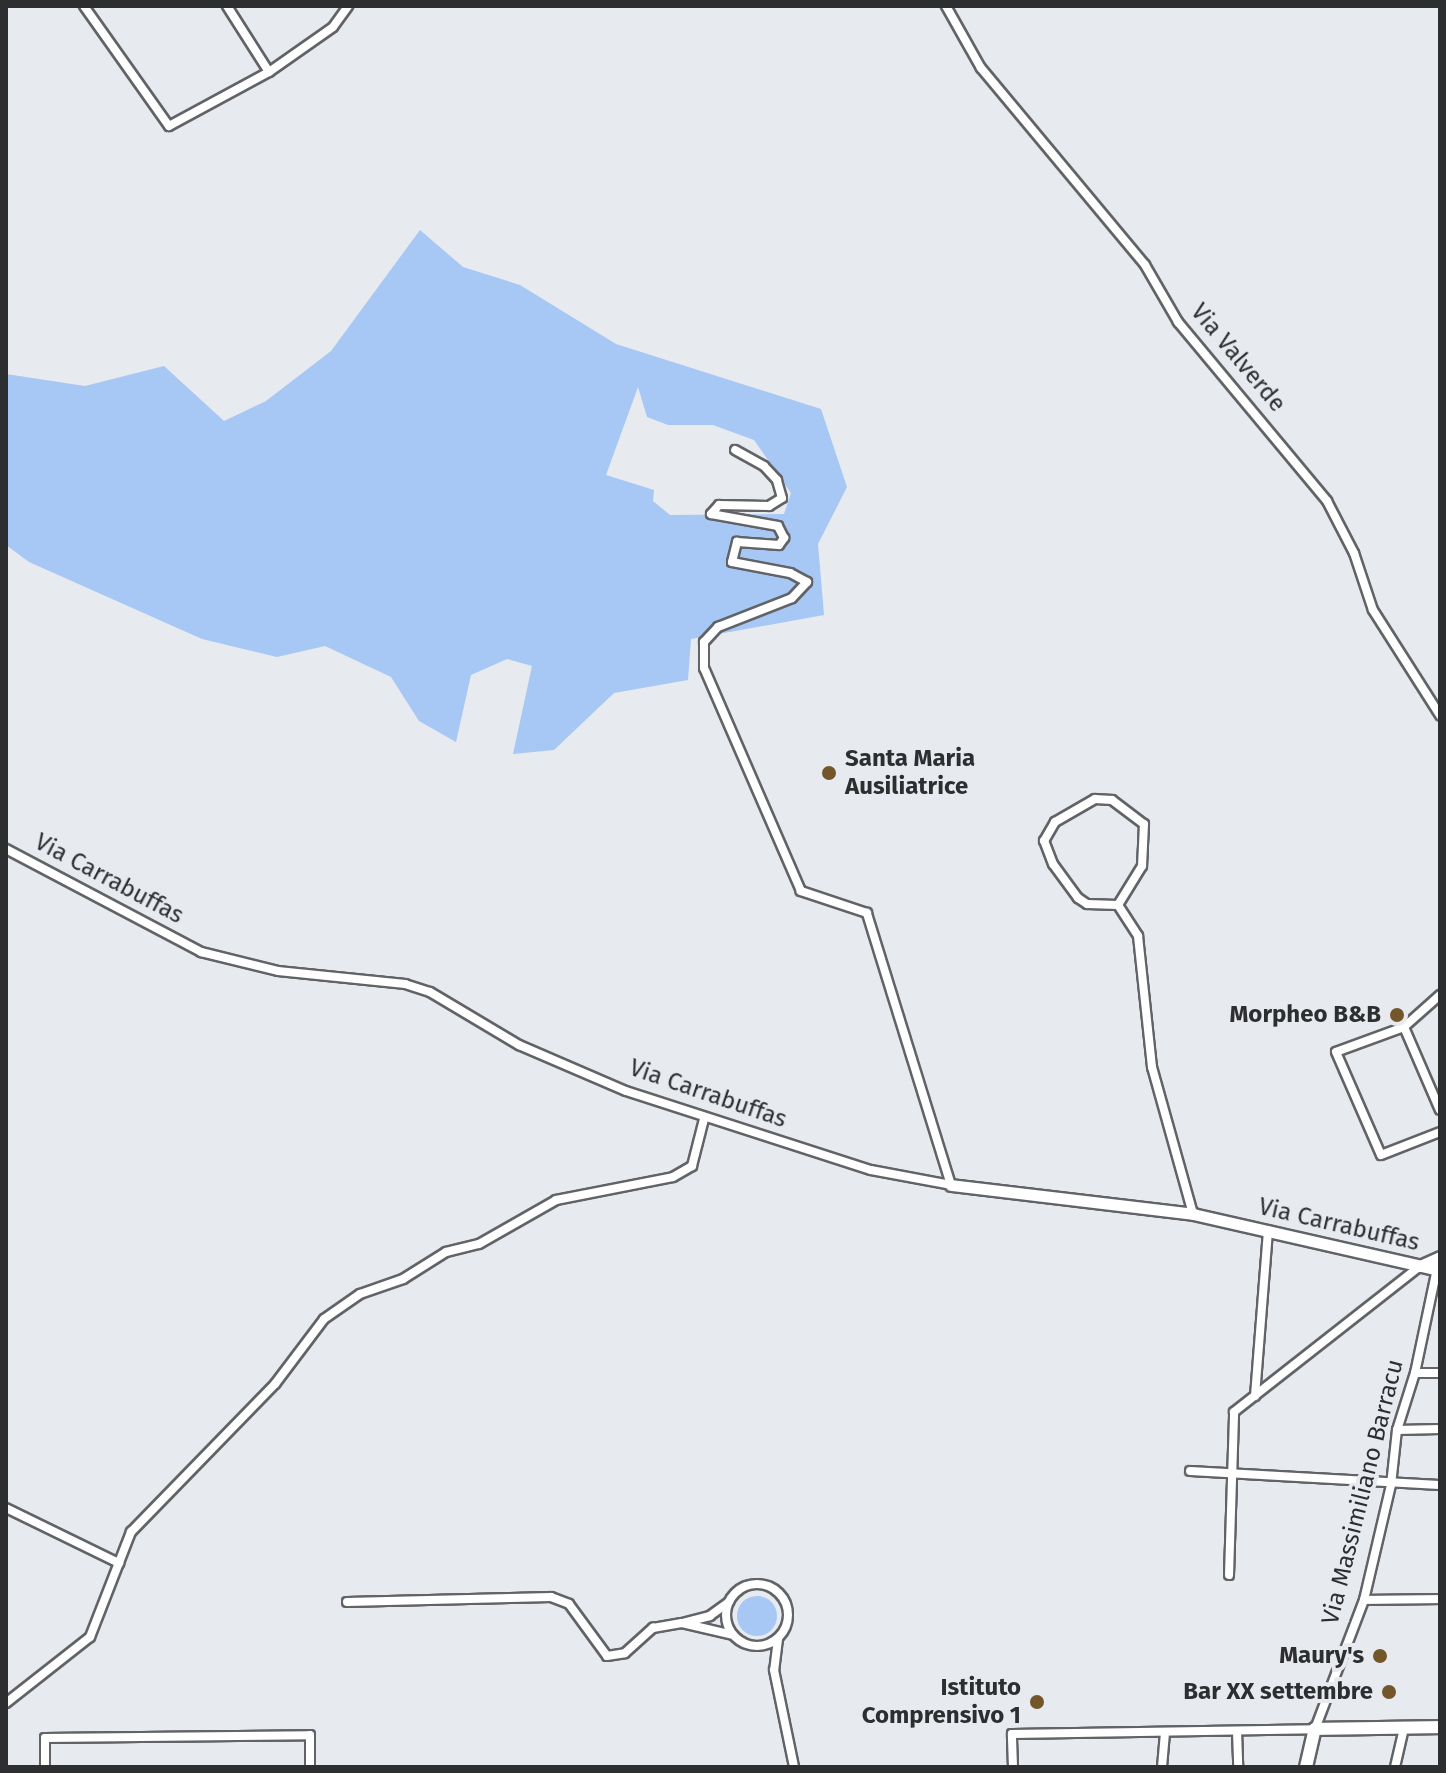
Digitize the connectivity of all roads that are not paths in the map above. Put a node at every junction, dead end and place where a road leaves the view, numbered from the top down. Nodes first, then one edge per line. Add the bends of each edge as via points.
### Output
1 (84, 6) edge
2 (227, 6) edge
3 (348, 6) edge
4 (946, 6) edge
5 (269, 72) junction
6 (735, 450) dead end
7 (1440, 715) edge
8 (6, 849) edge
9 (1118, 905) junction
10 (1440, 995) edge
11 (1404, 1027) junction
12 (1440, 1110) edge
13 (704, 1119) junction
14 (1440, 1132) edge
15 (951, 1185) junction
16 (1193, 1214) junction
17 (1268, 1231) junction
18 (1439, 1264) edge
19 (1420, 1266) junction
20 (1415, 1373) junction
21 (1440, 1373) edge
22 (1255, 1396) junction
23 (1440, 1429) edge
24 (1397, 1430) junction
25 (1190, 1471) dead end
26 (1231, 1474) junction
27 (1391, 1485) junction
28 (1440, 1485) edge
29 (6, 1508) edge
30 (119, 1563) junction
31 (1229, 1575) dead end
32 (1440, 1599) edge
33 (1364, 1600) junction
34 (729, 1601) junction
35 (347, 1602) dead end
36 (682, 1623) junction
37 (736, 1637) junction
38 (778, 1637) junction
39 (760, 1646) junction
40 (774, 1655) junction
41 (6, 1703) edge
42 (1440, 1727) edge
43 (1404, 1728) junction
44 (1315, 1729) junction
45 (1237, 1731) junction
46 (1165, 1732) junction
47 (45, 1767) edge
48 (310, 1767) edge
49 (794, 1767) edge
50 (1013, 1767) edge
51 (1162, 1767) edge
52 (1238, 1767) edge
53 (1306, 1767) edge
54 (1395, 1767) edge

1 - 5 street via 169,126
2 - 5 street
3 - 5 street via 333,27
4 - 7 street, Via Valverde via 981,68 1145,265 1178,322 1327,501 1354,553 1373,610
6 - 15 street via 764,466 777,480 782,498 769,506 719,505 711,514 778,526 784,538 779,545 737,542 732,562 790,573 807,582 792,598 718,627 704,642 704,668 801,891 867,913
8 - 13 street, Via Carrabuffas via 201,952 278,971 378,980 430,992 519,1045
9 - 9 street via 1142,866 1144,824 1112,800 1095,799 1055,822 1044,841 1053,864 1078,898 1087,904
9 - 16 street via 1138,936 1152,1067
10 - 11 street
11 - 12 street
11 - 14 street via 1336,1052 1381,1155
13 - 15 street, Via Carrabuffas via 871,1170
13 - 30 street via 692,1166 673,1177 556,1200 479,1244 446,1252 403,1279 360,1294 324,1319 275,1384 131,1532
15 - 16 street, Via Carrabuffas
16 - 17 street, Via Carrabuffas
17 - 19 street, Via Carrabuffas
17 - 22 street
18 - 19 street, Via Carrabuffas
18 - 20 street, Via Massimiliano Barracu
19 - 22 street
20 - 21 street
20 - 24 street, Via Massimiliano Barracu
22 - 26 street via 1234,1412
23 - 24 street
24 - 27 street, Via Massimiliano Barracu
25 - 26 street
26 - 27 street
26 - 31 street
27 - 28 street
27 - 33 street, Via Massimiliano Barracu
29 - 30 street
30 - 41 street via 90,1637
32 - 33 street
33 - 44 street, Via Massimiliano Barracu
34 - 36 street via 710,1616
34 - 37 street via 727,1624
34 - 38 street via 754,1584 776,1591 787,1608
35 - 36 street via 551,1597 569,1604 607,1656 625,1653 653,1628
36 - 37 street
37 - 39 street
38 - 39 street
38 - 40 street
39 - 40 street
40 - 49 street
42 - 43 main road
43 - 44 main road
43 - 54 street
44 - 45 street
44 - 53 main road, Via Massimiliano Barracu
45 - 46 street
45 - 52 street
46 - 50 street via 1012,1734
46 - 51 street
47 - 48 street via 45,1738 310,1735

